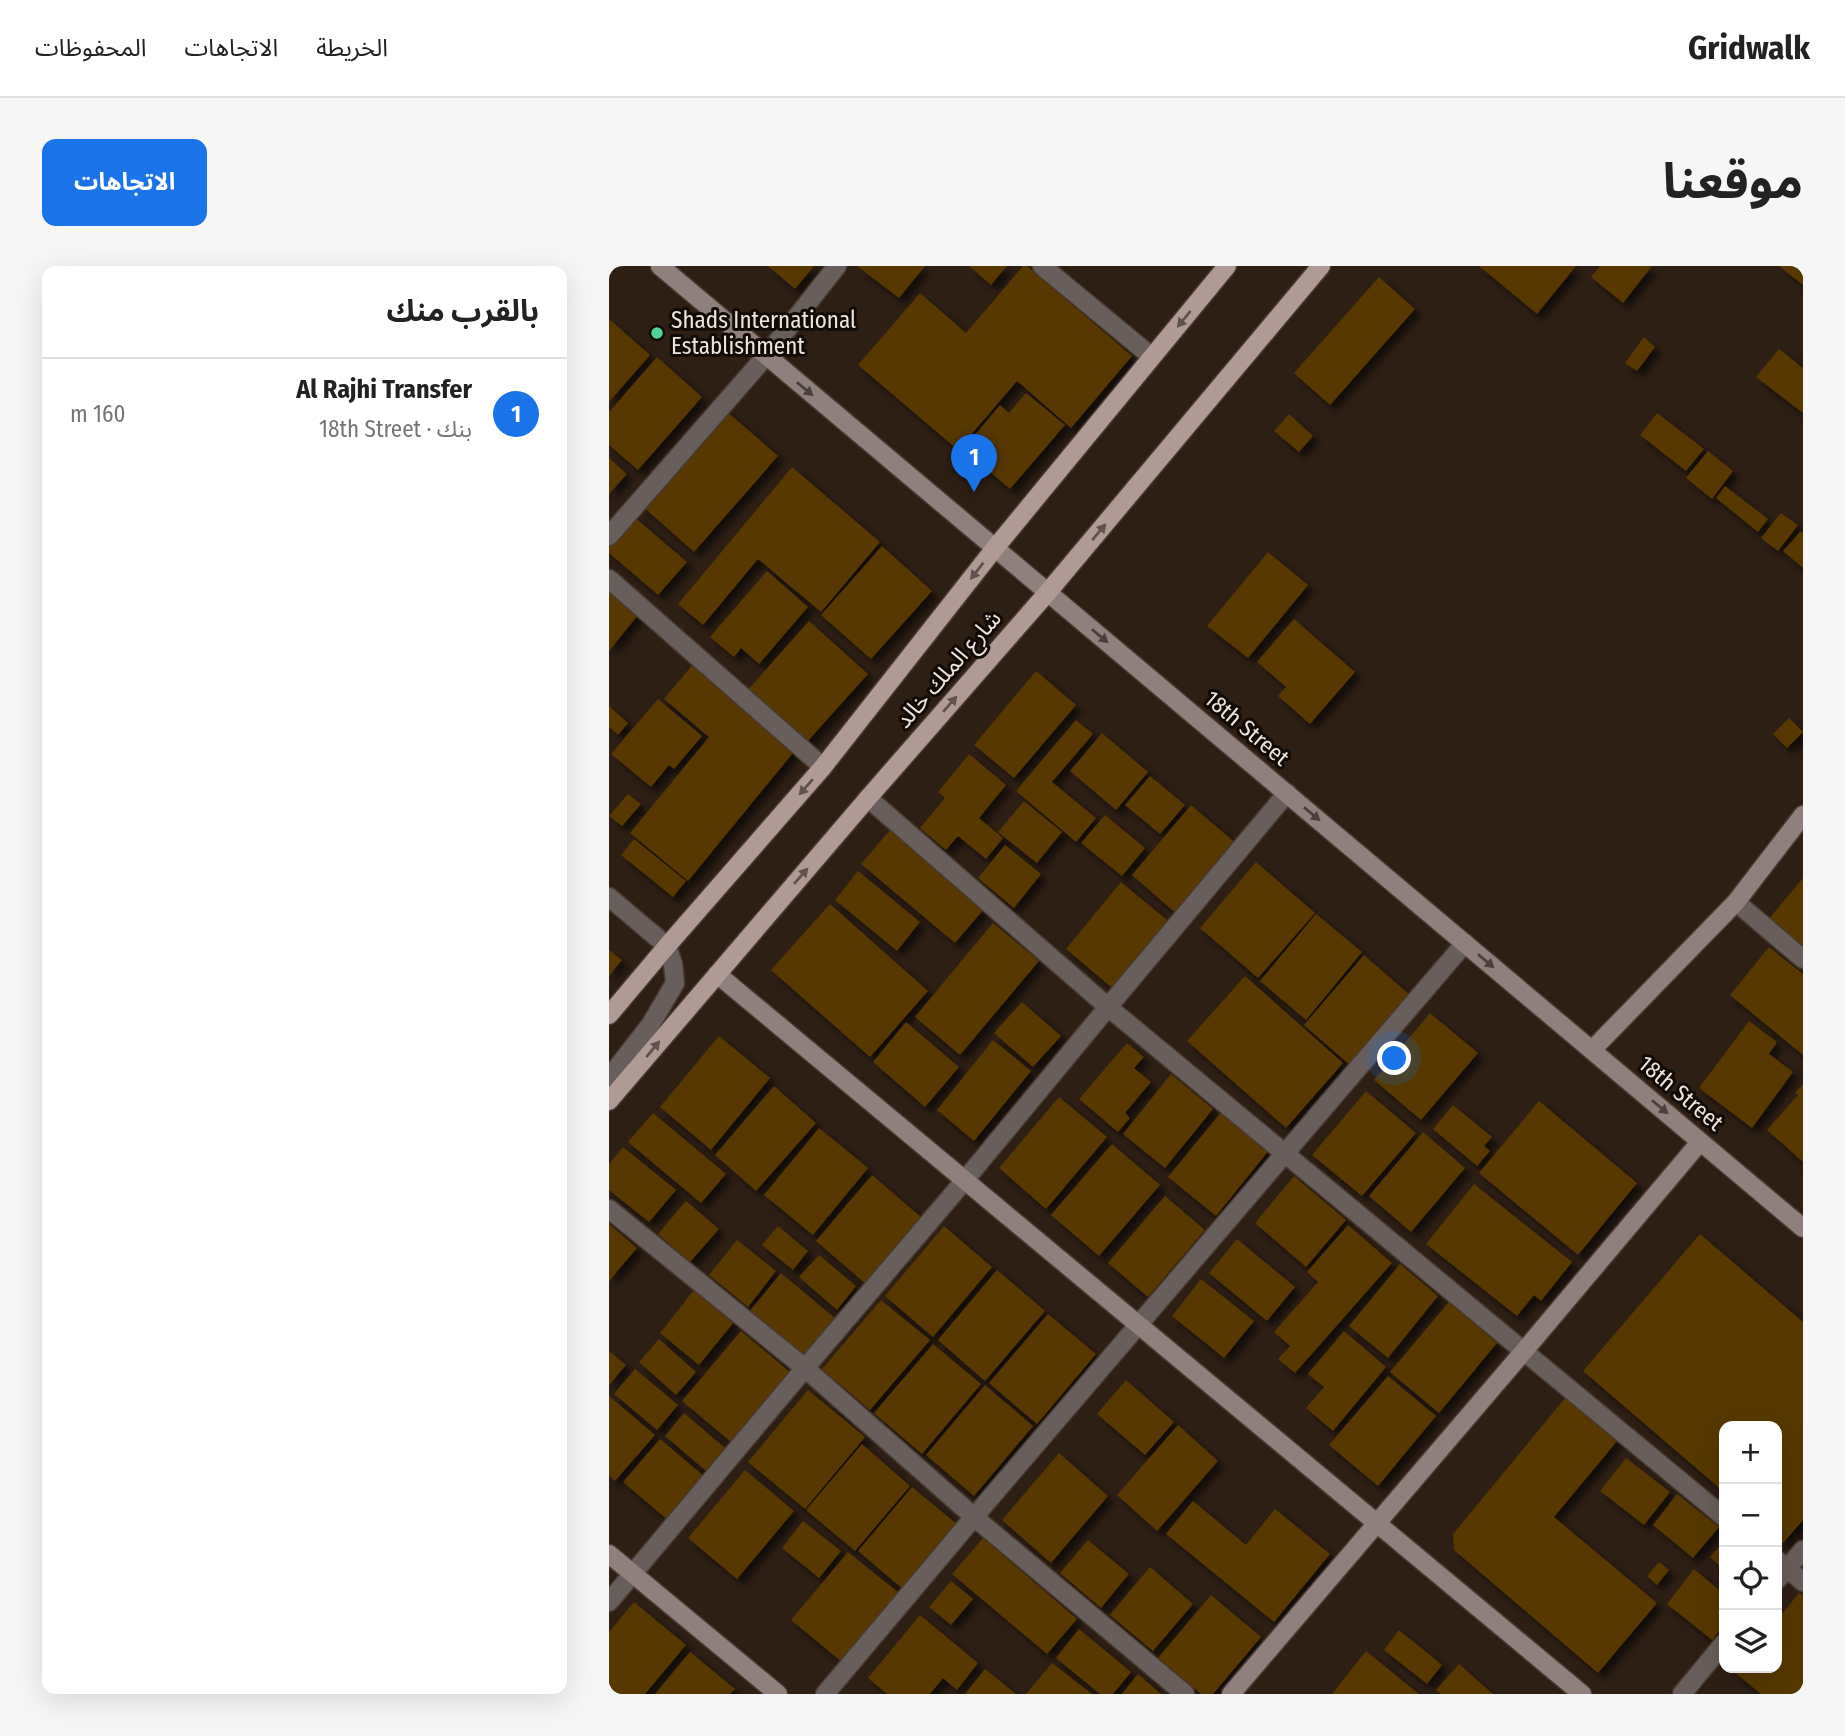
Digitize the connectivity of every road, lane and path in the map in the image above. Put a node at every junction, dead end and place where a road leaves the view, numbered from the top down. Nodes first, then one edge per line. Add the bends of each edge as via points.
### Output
1 (660, 266) edge
2 (837, 266) edge
3 (1042, 266) edge
4 (1227, 266) edge
5 (1321, 266) edge
6 (766, 356) junction
7 (1152, 357) junction
8 (609, 536) edge
9 (995, 548) junction
10 (609, 579) edge
11 (1048, 592) junction
12 (823, 767) junction
13 (1287, 793) junction
14 (867, 799) junction
15 (1803, 816) edge
16 (609, 897) edge
17 (1736, 902) junction
18 (1465, 943) junction
19 (667, 946) junction
20 (1803, 959) edge
21 (717, 974) junction
22 (1108, 1007) junction
23 (609, 1015) edge
24 (1592, 1050) junction
25 (609, 1078) edge
26 (609, 1101) edge
27 (1700, 1142) junction
28 (1285, 1153) junction
29 (965, 1181) junction
30 (609, 1209) edge
31 (1803, 1228) edge
32 (1138, 1324) junction
33 (1524, 1351) junction
34 (805, 1368) junction
35 (1719, 1513) edge
36 (974, 1517) junction
37 (1377, 1523) junction
38 (1803, 1550) edge
39 (609, 1554) edge
40 (1782, 1568) edge
41 (1782, 1571) edge
42 (632, 1574) junction
43 (1803, 1582) edge
44 (609, 1602) edge
45 (1719, 1649) edge
46 (778, 1694) edge
47 (825, 1694) edge
48 (1185, 1694) edge
49 (1231, 1694) edge
50 (1582, 1694) edge
51 (1682, 1694) edge

1 - 6 street, 18th Street
2 - 6 street
3 - 7 street
4 -> 7 main road, شارع الملك خالد
11 -> 5 main road, شارع الملك خالد
6 - 8 street
6 -> 9 street, 18th Street
7 - 9 main road, شارع الملك خالد
9 - 11 street, 18th Street
9 -> 12 main road, شارع الملك خالد
10 - 12 street
11 -> 13 street, 18th Street
14 -> 11 main road, شارع الملك خالد
12 -> 19 main road, شارع الملك خالد
13 -> 18 street, 18th Street
13 - 22 street
21 -> 14 main road, شارع الملك خالد
14 - 22 street
15 - 17 street
16 - 19 street
17 - 20 street
17 - 24 street
18 -> 24 street, 18th Street
18 - 28 street
19 - 23 main road, شارع الملك خالد
19 - 25 street via 675,984
26 -> 21 main road, شارع الملك خالد
21 - 29 street
22 - 28 street
22 - 29 street
24 -> 27 street, 18th Street
27 - 31 street, 18th Street
27 - 33 street
28 - 32 street
28 - 33 street
29 - 32 street
29 - 34 street
30 - 34 street
32 - 36 street
32 - 37 street
33 - 35 street
33 - 37 street
34 - 36 street
34 - 42 street
36 - 47 street
36 - 48 street
37 - 49 street
37 - 50 street
38 - 40 street
39 - 42 street
41 - 43 street
42 - 44 street
42 - 46 street
45 - 51 street

